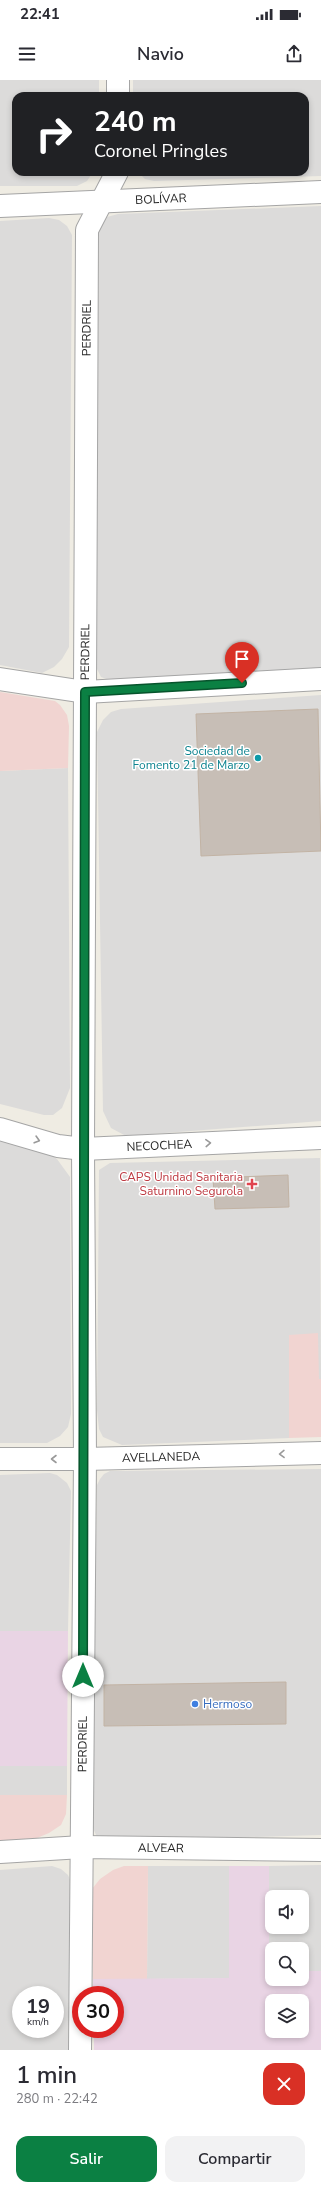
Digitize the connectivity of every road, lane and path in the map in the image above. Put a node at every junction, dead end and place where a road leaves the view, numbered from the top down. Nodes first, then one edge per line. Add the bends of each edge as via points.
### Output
1 (118, 80) edge
2 (118, 92) edge
3 (114, 176) edge
4 (321, 192) edge
5 (103, 200) junction
6 (0, 206) edge
7 (0, 679) edge
8 (321, 679) edge
9 (85, 692) junction
10 (0, 1129) edge
11 (321, 1138) edge
12 (83, 1149) junction
13 (321, 1454) edge
14 (0, 1459) edge
15 (85, 1459) junction
16 (82, 1846) junction
17 (321, 1850) edge
18 (0, 1852) edge
19 (80, 2050) edge

1 - 2 street
3 - 5 street, PERDRIEL
4 - 5 street, BOLÍVAR
5 - 6 street, BOLÍVAR
5 - 9 street, PERDRIEL via 88,230
7 - 9 street
8 - 9 street
9 - 12 street, PERDRIEL
10 -> 12 street, NECOCHEA via 58,1146
12 -> 11 street, NECOCHEA
12 - 15 street, PERDRIEL
13 -> 15 street, AVELLANEDA
15 -> 14 street, AVELLANEDA
15 - 16 street, PERDRIEL
16 - 17 street, ALVEAR
16 - 18 street, ALVEAR
16 - 19 street, PERDRIEL

